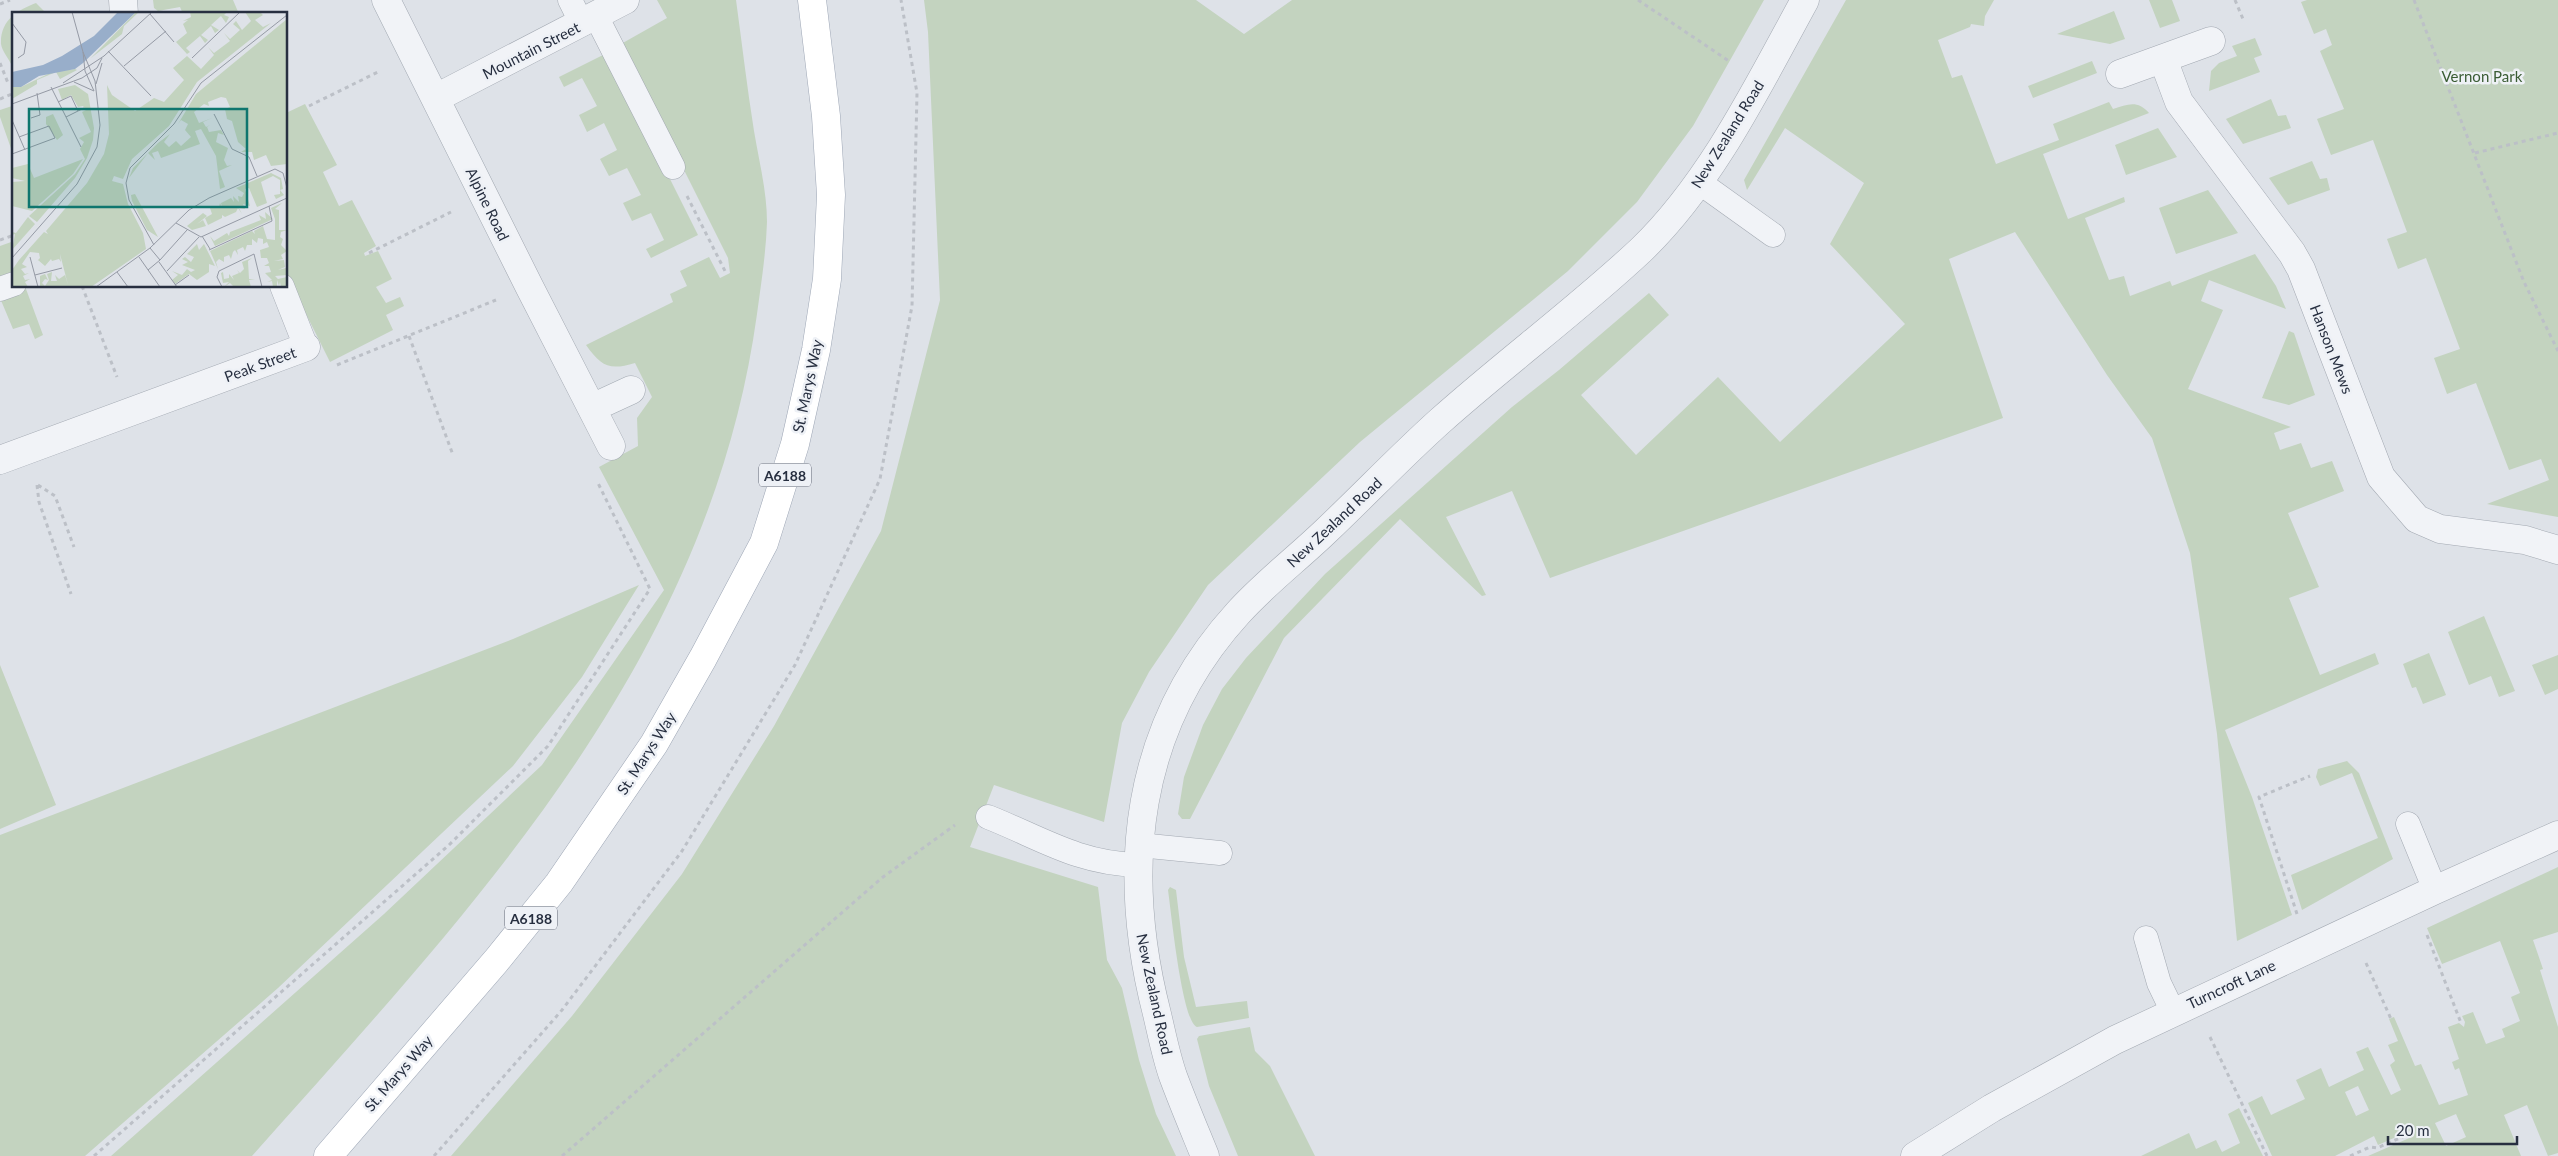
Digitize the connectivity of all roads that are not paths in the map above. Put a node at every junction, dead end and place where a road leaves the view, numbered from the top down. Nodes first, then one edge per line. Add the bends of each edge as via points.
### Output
1 (386, 0) edge
2 (625, 0) edge
3 (812, 0) edge
4 (1805, 0) edge
5 (583, 13) edge
6 (2212, 41) dead end
7 (2163, 59) junction
8 (2120, 74) dead end
9 (436, 98) junction
10 (672, 167) road end
11 (1700, 182) junction
12 (1773, 235) dead end
13 (12, 285) edge
14 (283, 288) edge
15 (0, 289) edge
16 (306, 347) joint
17 (631, 390) dead end
18 (592, 408) junction
19 (611, 446) road end
20 (12, 456) edge
21 (2558, 550) edge
22 (988, 817) dead end
23 (2408, 824) dead end
24 (2558, 835) edge
25 (1220, 853) dead end
26 (1138, 855) junction
27 (2435, 890) junction
28 (2146, 938) dead end
29 (2172, 1012) junction
30 (328, 1156) edge
31 (1205, 1156) edge
32 (1915, 1156) edge

1 - 9 street, Alpine Road
2 - 5 street, Mountain Street
3 - 30 main road, St. Marys Way / A6188 via 826,116 831,195 827,279 816,350 795,444 764,543 654,744 559,883
4 - 11 street, New Zealand Road via 1745,110
5 - 9 street, Mountain Street
5 - 10 lane
6 - 7 street
7 - 8 street
7 - 21 street, Hanson Mews via 2179,102 2301,269 2381,477 2399,501 2416,519 2440,529 2525,540
9 - 18 street, Alpine Road
11 - 12 lane
11 - 26 street, New Zealand Road via 1643,248 1440,422 1238,613 1204,657 1160,740 1145,797
13 - 15 lane
14 - 16 lane
16 - 20 street, Peak Street
17 - 18 street
18 - 19 street, Alpine Road
22 - 26 lane via 1063,851 1110,864
23 - 27 lane
24 - 27 street, Turncroft Lane
25 - 26 lane
26 - 31 street, New Zealand Road via 1138,903 1152,992 1172,1073
27 - 29 street, Turncroft Lane
28 - 29 lane via 2159,983
29 - 32 street, Turncroft Lane via 1992,1108

